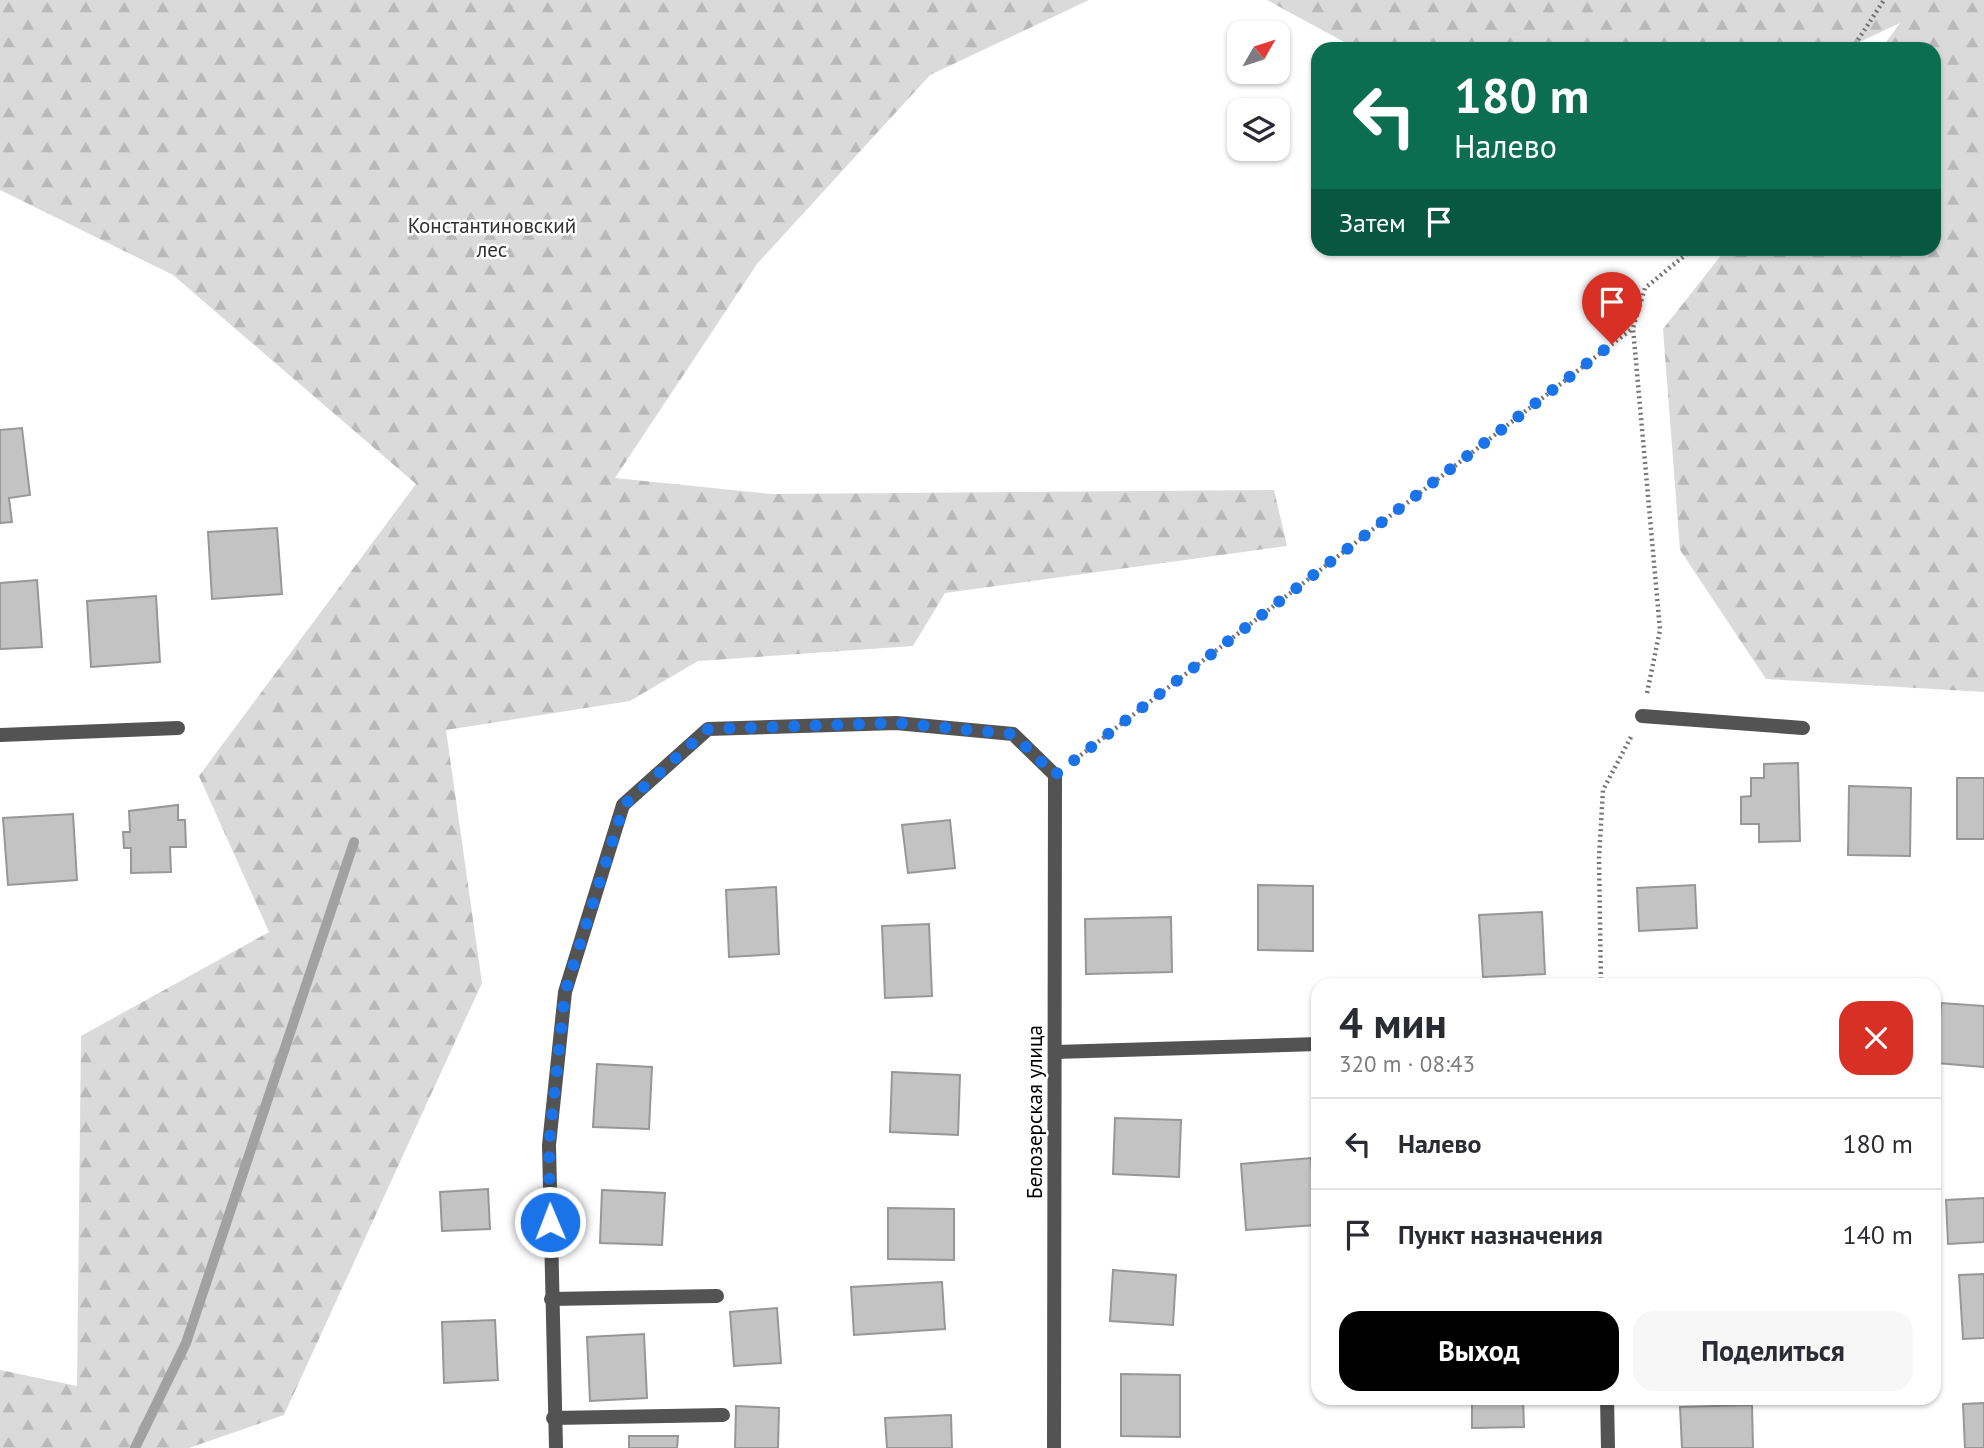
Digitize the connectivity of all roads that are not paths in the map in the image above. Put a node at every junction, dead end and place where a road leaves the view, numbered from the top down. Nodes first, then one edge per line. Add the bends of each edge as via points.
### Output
1 (1642, 716) road end
2 (1803, 727) dead end
3 (178, 728) dead end
4 (0, 735) edge
5 (1311, 1044) edge
6 (1055, 1052) junction
7 (717, 1296) dead end
8 (551, 1298) junction
9 (1607, 1405) edge
10 (723, 1415) dead end
11 (553, 1418) junction
12 (556, 1448) edge
13 (1054, 1448) edge
14 (1608, 1448) edge

1 - 2 street
3 - 4 street
5 - 6 street
6 - 8 street, Белозерская улица via 1055,775 1013,734 896,723 708,729 624,805 565,992 549,1145
6 - 13 street, Белозерская улица
7 - 8 street
8 - 11 street
9 - 14 street
10 - 11 street
11 - 12 street

